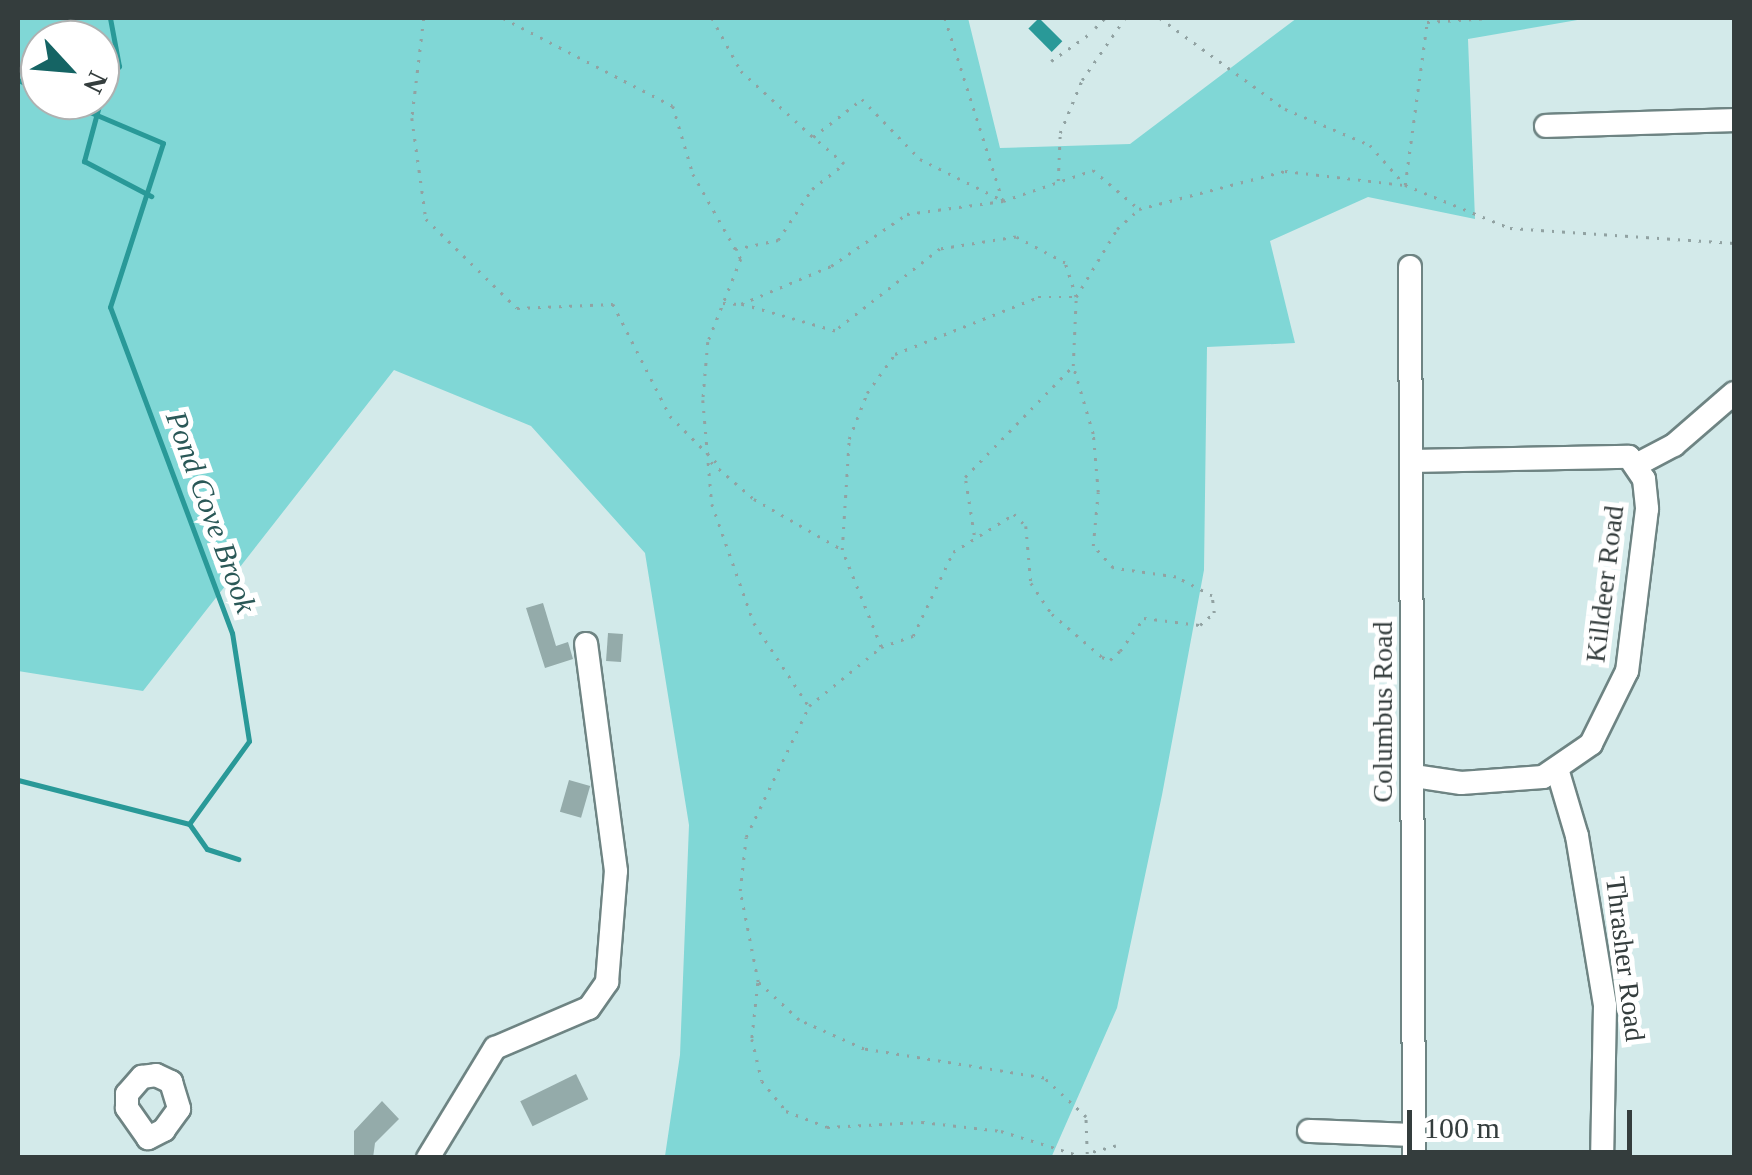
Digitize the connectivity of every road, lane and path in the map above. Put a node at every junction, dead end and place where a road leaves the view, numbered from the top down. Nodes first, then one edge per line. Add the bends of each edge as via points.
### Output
1 (424, 18) edge
2 (505, 18) edge
3 (712, 18) edge
4 (945, 18) edge
5 (1105, 18) edge
6 (1126, 18) edge
7 (1160, 18) edge
8 (1468, 18) edge
9 (1490, 18) edge
10 (1095, 28) dead end
11 (1088, 35) dead end
12 (1050, 61) dead end
13 (1734, 120) edge
14 (1546, 126) dead end
15 (813, 138) junction
16 (1058, 182) junction
17 (1405, 185) junction
18 (1004, 201) junction
19 (1139, 210) junction
20 (1734, 243) edge
21 (736, 249) junction
22 (1410, 266) dead end
23 (1076, 297) junction
24 (723, 303) junction
25 (740, 304) junction
26 (1073, 366) junction
27 (1734, 393) edge
28 (708, 461) junction
29 (1410, 462) junction
30 (1638, 464) junction
31 (720, 466) junction
32 (974, 535) junction
33 (842, 550) junction
34 (586, 644) dead end
35 (881, 647) junction
36 (808, 706) junction
37 (1558, 772) junction
38 (1414, 776) junction
39 (758, 982) junction
40 (1310, 1131) dead end
41 (1116, 1146) dead end
42 (1414, 1146) edge
43 (1087, 1156) edge
44 (428, 1158) edge
45 (1602, 1158) edge

1 - 31 path via 412,118 426,219 518,308 613,304 670,416
2 - 21 path via 672,106 693,174
3 - 15 path via 740,71
4 - 18 path
5 - 10 path
6 - 16 path via 1082,80 1060,133
7 - 17 path via 1285,109 1370,145
8 - 9 path
8 - 17 path via 1426,22
11 - 12 path
13 - 14 street
15 - 18 path via 862,99 920,159
15 - 21 path via 844,164 812,189 778,240
16 - 18 path
16 - 19 path via 1093,170
17 - 19 path via 1284,172
17 - 20 path via 1510,228
18 - 25 path via 907,214 831,266
19 - 23 path via 1116,229
21 - 24 path via 741,258
22 - 29 street, Columbus Road
23 - 25 path via 1065,263 1016,237 940,249 835,331
23 - 26 path
23 - 33 path via 1038,297 895,354 867,392 850,440
24 - 25 path
24 - 28 path via 708,342
26 - 32 path via 965,477
26 - 32 path via 1093,434 1098,492 1092,546 1114,568 1176,577 1212,596 1214,613 1200,625 1144,618 1110,660 1052,614 1031,583 1026,526 1014,514
27 - 30 street via 1674,445
28 - 31 path
28 - 36 path via 712,504 754,623
29 - 30 street via 1615,455
29 - 38 street, Columbus Road
30 - 37 street, Killdeer Road via 1647,510 1627,672 1608,722
31 - 33 path via 754,499
32 - 35 path via 938,575 913,636
33 - 35 path
34 - 44 street via 616,871 608,982 589,1008 495,1048
35 - 36 path
36 - 39 path via 746,837 740,891
37 - 38 street via 1493,784
37 - 45 street, Thrasher Road via 1577,836 1604,992
38 - 42 street, Columbus Road
39 - 43 path via 799,1020 864,1048 1044,1078 1086,1116
39 - 43 path via 752,1038 762,1081 786,1110 827,1127 922,1122 1002,1131
40 - 42 street
41 - 43 path

